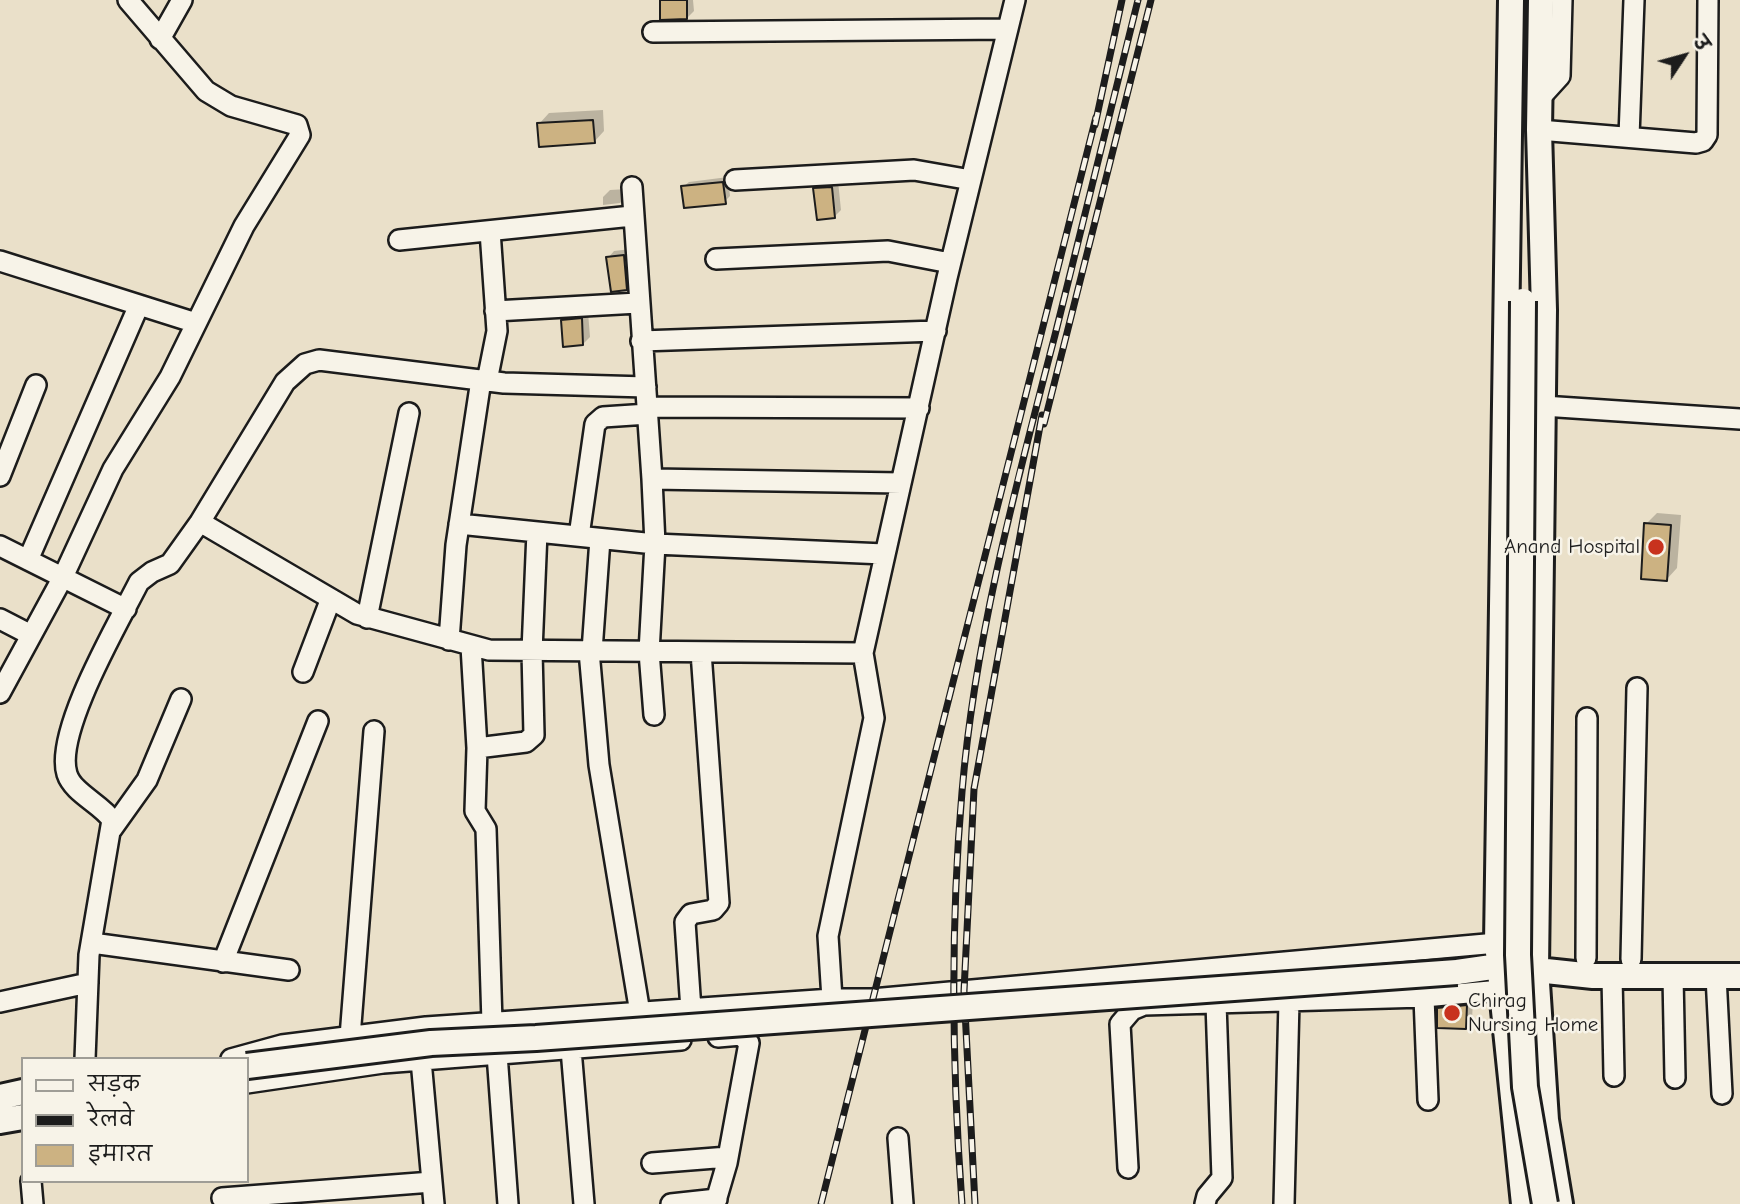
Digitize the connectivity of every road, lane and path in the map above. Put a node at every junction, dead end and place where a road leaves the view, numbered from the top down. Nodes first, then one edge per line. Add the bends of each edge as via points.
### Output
1 (128, 0) edge
2 (182, 0) edge
3 (1015, 0) edge
4 (1511, 0) edge
5 (1541, 0) edge
6 (1562, 0) edge
7 (1634, 0) edge
8 (1707, 0) edge
9 (1008, 29) junction
10 (653, 32) dead end
11 (160, 39) junction
12 (1541, 98) junction
13 (1539, 130) junction
14 (1629, 138) junction
15 (1508, 176) junction
16 (735, 180) dead end
17 (971, 180) junction
18 (1540, 181) junction
19 (632, 187) dead end
20 (1522, 205) junction
21 (632, 216) junction
22 (489, 231) junction
23 (399, 240) dead end
24 (716, 259) dead end
25 (0, 261) edge
26 (950, 263) junction
27 (638, 303) junction
28 (139, 305) junction
29 (495, 311) junction
30 (196, 323) junction
31 (936, 331) junction
32 (641, 341) junction
33 (484, 380) junction
34 (36, 385) dead end
35 (647, 403) junction
36 (1543, 406) junction
37 (919, 408) junction
38 (409, 413) dead end
39 (1740, 419) edge
40 (0, 476) edge
41 (652, 479) junction
42 (901, 483) junction
43 (200, 522) junction
44 (459, 524) junction
45 (537, 532) junction
46 (579, 536) junction
47 (600, 538) junction
48 (655, 544) junction
49 (0, 547) edge
50 (884, 554) junction
51 (28, 560) junction
52 (72, 581) junction
53 (330, 601) junction
54 (126, 609) junction
55 (368, 618) junction
56 (0, 619) edge
57 (32, 635) junction
58 (449, 640) junction
59 (471, 646) junction
60 (532, 651) junction
61 (591, 651) junction
62 (649, 652) junction
63 (701, 652) junction
64 (863, 653) junction
65 (303, 672) dead end
66 (1637, 688) dead end
67 (1, 690) edge
68 (181, 699) dead end
69 (654, 715) dead end
70 (1587, 718) dead end
71 (318, 721) dead end
72 (374, 731) dead end
73 (477, 748) junction
74 (112, 829) junction
75 (92, 943) junction
76 (1586, 958) junction
77 (1631, 959) junction
78 (1740, 961) edge
79 (223, 962) junction
80 (1499, 967) junction
81 (1543, 969) junction
82 (289, 970) dead end
83 (1612, 976) junction
84 (1673, 976) junction
85 (1728, 976) edge
86 (88, 983) junction
87 (1424, 997) junction
88 (832, 999) junction
89 (1289, 1001) junction
90 (0, 1002) edge
91 (1216, 1003) junction
92 (691, 1010) junction
93 (640, 1013) junction
94 (492, 1023) junction
95 (350, 1037) junction
96 (571, 1049) junction
97 (497, 1054) junction
98 (85, 1057) edge
99 (238, 1057) edge
100 (421, 1060) junction
101 (248, 1066) edge
102 (1614, 1076) dead end
103 (1675, 1078) dead end
104 (248, 1083) edge
105 (21, 1092) edge
106 (1722, 1094) dead end
107 (0, 1097) edge
108 (1429, 1100) dead end
109 (21, 1117) edge
110 (0, 1121) edge
111 (898, 1138) dead end
112 (728, 1157) junction
113 (652, 1163) dead end
114 (1128, 1168) dead end
115 (432, 1182) junction
116 (31, 1183) edge
117 (222, 1195) edge
118 (716, 1201) edge
119 (33, 1204) edge
120 (433, 1204) edge
121 (509, 1204) edge
122 (584, 1204) edge
123 (671, 1204) edge
124 (903, 1204) edge
125 (1205, 1204) edge
126 (1284, 1204) edge
127 (1524, 1204) edge
128 (1545, 1204) edge
129 (1560, 1204) edge

1 - 11 street
2 - 11 street
3 - 9 street
4 - 15 main road
5 - 12 main road
6 - 12 street via 1560,76
7 - 14 street
8 - 14 street via 1707,135 1696,143
9 - 10 street
9 - 17 street
11 - 30 street via 196,83 219,100 291,122 300,129 244,226
12 - 13 main road
13 - 14 street
13 - 18 main road
15 - 20 main road
15 - 80 main road
16 - 17 street via 914,170
17 - 26 street
18 - 20 main road
18 - 36 main road
19 - 21 street
20 - 128 main road, bridge via 1518,955 1525,1087
21 - 22 street
21 - 27 street
22 - 23 street
22 - 29 street
24 - 26 street via 880,251
25 - 28 street
26 - 31 street
27 - 29 street
27 - 32 street
28 - 30 street
28 - 51 street
29 - 33 street via 496,341
30 - 52 street via 164,387 113,469
31 - 32 street
31 - 37 street
32 - 35 street
33 - 35 street
33 - 43 street via 319,360 305,364 285,382
33 - 44 street
34 - 40 street
35 - 37 street
35 - 41 street
35 - 46 street via 595,424
36 - 39 street
36 - 81 main road
37 - 42 street
38 - 55 street
41 - 42 street
41 - 48 street
42 - 50 street
43 - 53 street
43 - 54 street via 170,564 139,582
44 - 45 street
44 - 58 street
45 - 46 street
45 - 60 street
46 - 47 street
47 - 48 street
47 - 61 street
48 - 50 street
48 - 62 street
49 - 51 street
50 - 64 street
51 - 52 street
52 - 54 street
52 - 57 street
53 - 55 street
53 - 65 street
54 - 74 street via 78,705 65,764 74,784 107,813
55 - 58 street
56 - 57 street
57 - 67 street
58 - 59 street
59 - 60 street
59 - 73 street
60 - 61 street
60 - 73 street via 534,735 526,742
61 - 62 street
61 - 93 street via 597,751
62 - 63 street
62 - 69 street
63 - 64 street
63 - 92 street via 719,902 713,910 691,914 685,922
64 - 88 street via 874,718 828,936
66 - 77 street
68 - 74 street via 147,780
70 - 76 street
71 - 79 street
72 - 95 street
73 - 94 street via 475,811 486,829
74 - 75 street
75 - 79 street
75 - 86 street
76 - 77 main road
76 - 81 main road
77 - 78 main road
79 - 82 street
80 - 81 main road
80 - 87 street
80 - 88 street
80 - 101 main road, bridge via 431,1043
80 - 127 main road
81 - 83 main road
81 - 129 main road via 1546,1120
83 - 84 main road
83 - 102 street
84 - 85 main road
84 - 103 street
85 - 106 street
86 - 90 street
86 - 98 street
87 - 89 street
87 - 108 street
88 - 92 street
89 - 91 street
89 - 126 street
91 - 114 street via 1144,1005 1132,1010 1120,1024
91 - 125 street via 1222,1178
92 - 93 street
93 - 94 street
94 - 95 street
95 - 99 street via 282,1045
96 - 97 street
96 - 112 street via 746,1036 749,1043
96 - 122 street
97 - 100 street
97 - 121 street
100 - 104 street
100 - 115 street
105 - 107 main road
109 - 110 main road
111 - 124 street
112 - 113 street
112 - 118 street
115 - 117 street
115 - 120 street
116 - 119 street
118 - 123 street

